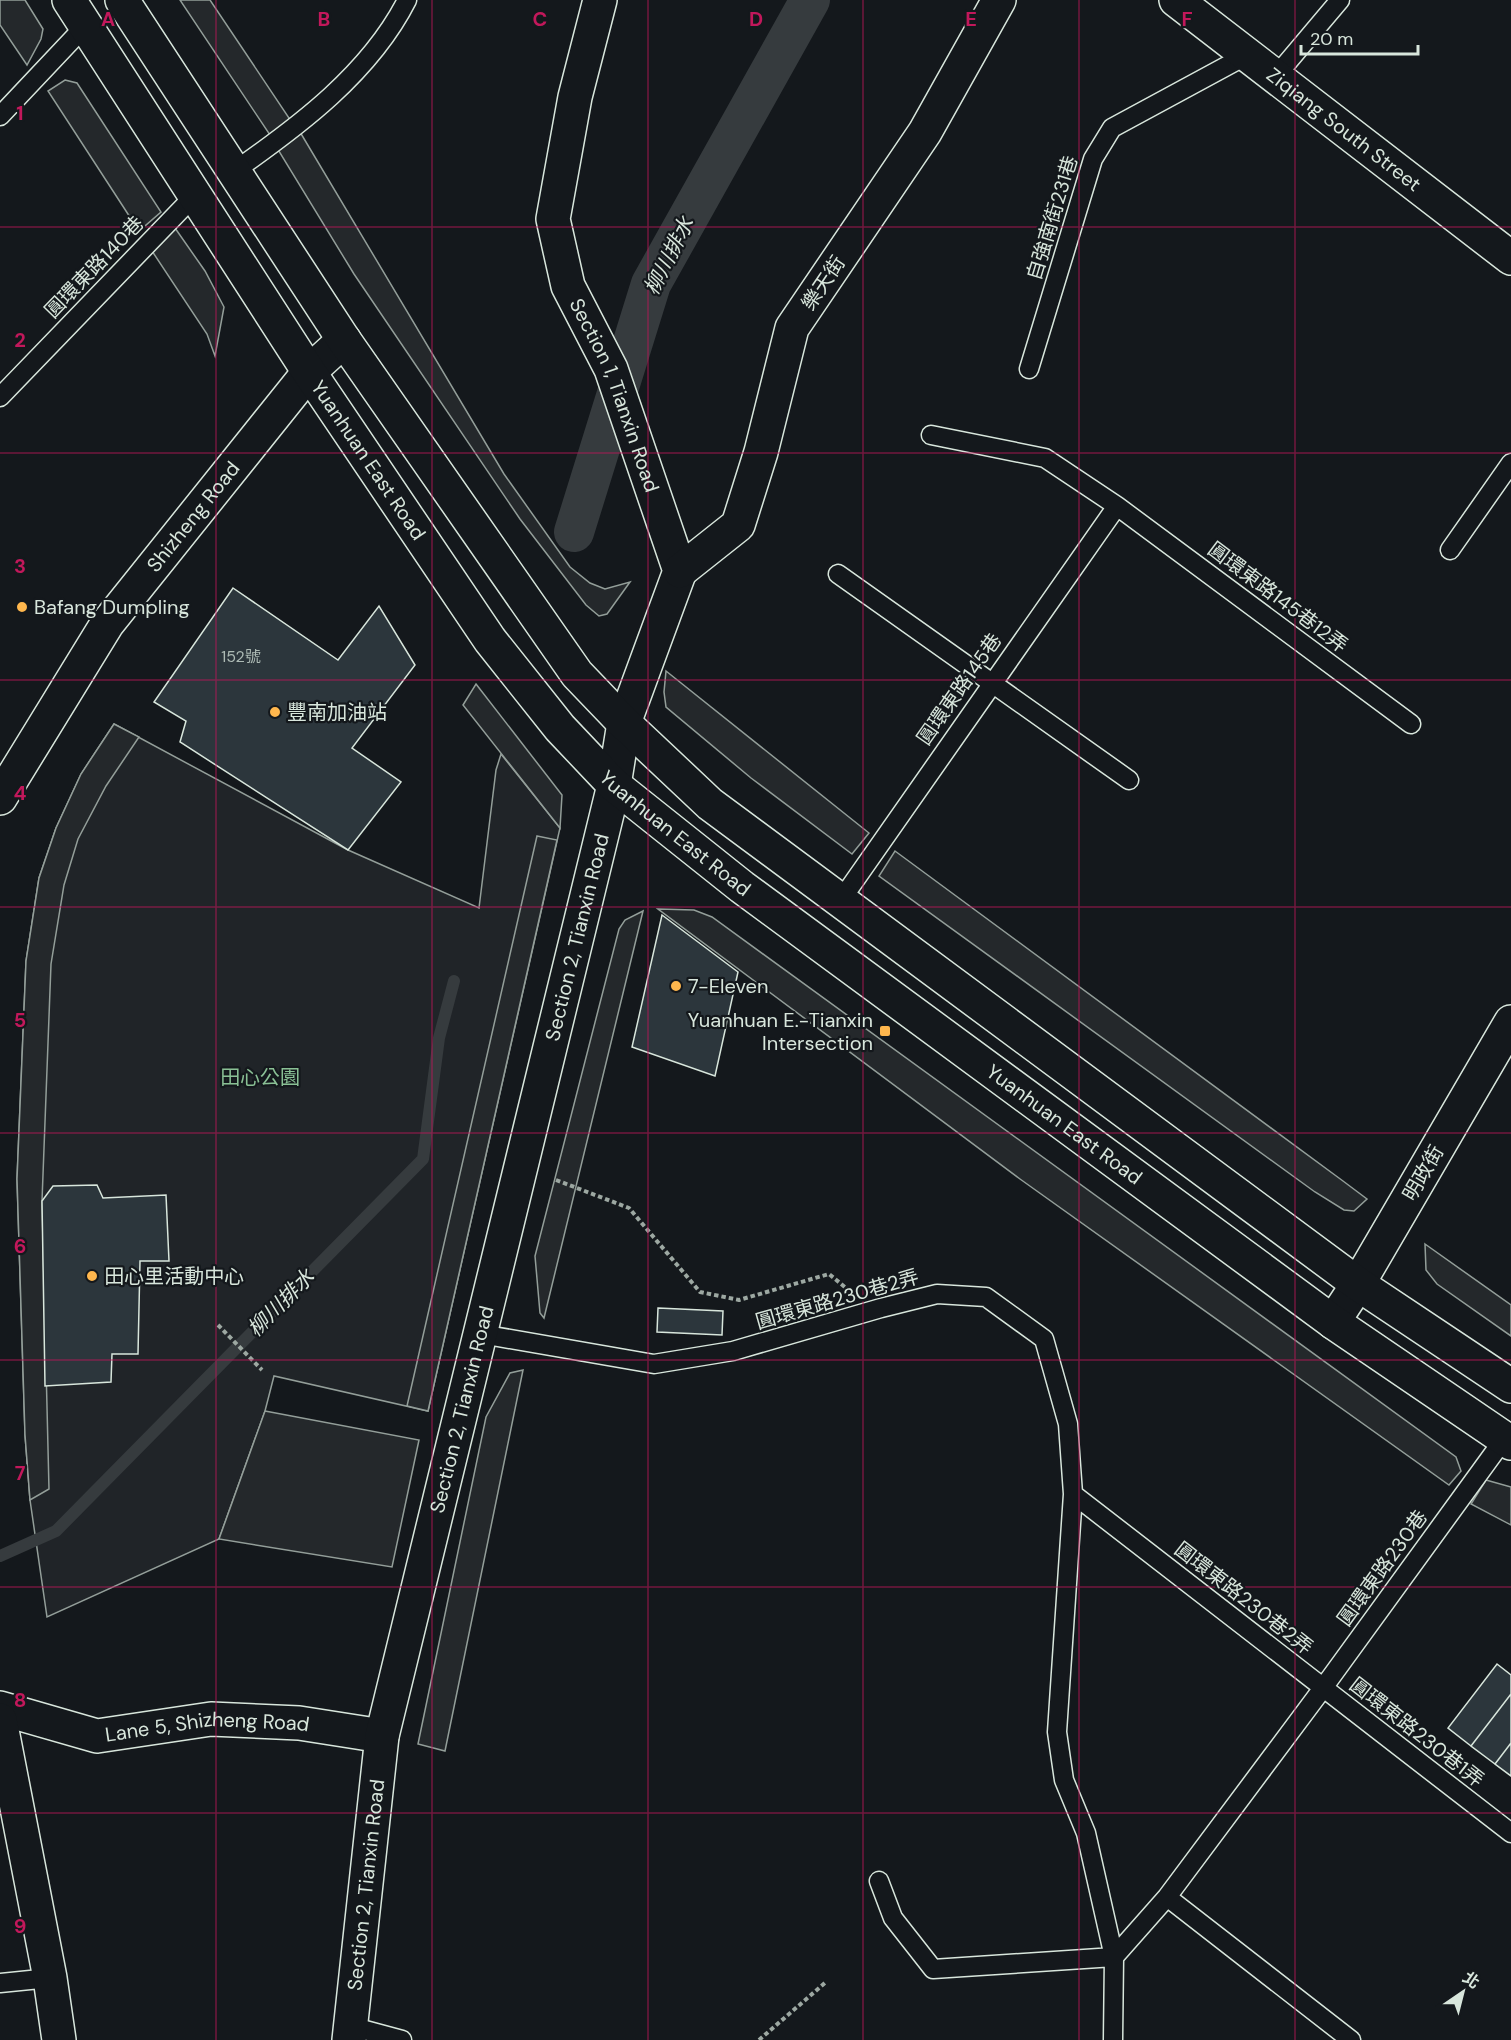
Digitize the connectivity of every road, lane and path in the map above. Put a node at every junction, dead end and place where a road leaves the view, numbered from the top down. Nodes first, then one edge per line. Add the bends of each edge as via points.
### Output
1 (122, 0) edge
2 (407, 0) edge
3 (600, 0) edge
4 (999, 0) edge
5 (1176, 0) edge
6 (1340, 0) edge
7 (77, 13) edge
8 (1247, 55) junction
9 (1275, 77) junction
10 (0, 116) edge
11 (233, 172) junction
12 (195, 195) junction
13 (1511, 258) edge
14 (344, 339) junction
15 (1029, 369) dead end
16 (309, 372) junction
17 (0, 397) edge
18 (932, 435) dead end
19 (1511, 463) edge
20 (1117, 506) junction
21 (1450, 550) dead end
22 (680, 571) junction
23 (838, 574) dead end
24 (991, 683) junction
25 (624, 723) junction
26 (1411, 724) dead end
27 (1129, 780) dead end
28 (614, 785) junction
29 (0, 798) edge
30 (841, 900) junction
31 (1511, 1022) edge
32 (523, 1167) junction
33 (1358, 1284) junction
34 (881, 1308) junction
35 (1333, 1322) junction
36 (218, 1325) dead end
37 (481, 1334) junction
38 (262, 1370) dead end
39 (1511, 1386) edge
40 (1508, 1441) edge
41 (1073, 1494) junction
42 (1323, 1688) junction
43 (0, 1708) edge
44 (0, 1720) edge
45 (382, 1736) junction
46 (1511, 1833) edge
47 (879, 1881) dead end
48 (1167, 1897) junction
49 (1114, 1957) junction
50 (50, 1978) junction
51 (826, 1982) dead end
52 (0, 1983) edge
53 (350, 2033) edge
54 (59, 2040) edge
55 (402, 2040) edge
56 (759, 2040) edge
57 (1113, 2040) edge
58 (1351, 2040) edge

1 - 11 street
2 - 11 lane via 345,83 296,128
3 - 22 street, Section 1, Tianxin Road via 575,97 553,219 568,286 611,369
4 - 22 street, 樂天街 via 925,132 792,328 738,525
5 - 8 street, Ziqiang South Street
6 - 9 lane
7 - 10 lane
7 - 12 street, Yuanhuan East Road
8 - 9 street, Ziqiang South Street
8 - 15 lane, 自強南街231巷 via 1112,128 1093,159
9 - 13 street, Ziqiang South Street
11 - 14 street
12 - 16 street, Yuanhuan East Road
12 - 17 lane, 圓環東路140巷
14 - 16 street, Shizheng Road
14 - 25 street via 577,674
16 - 28 street, Yuanhuan East Road via 490,640 560,728
16 - 29 street, Shizheng Road via 107,624
18 - 20 lane, 圓環東路145巷12弄 via 1045,458
19 - 21 lane
20 - 24 lane, 圓環東路145巷
20 - 26 lane, 圓環東路145巷12弄
22 - 25 street
23 - 24 lane
24 - 27 lane
24 - 30 lane, 圓環東路145巷
25 - 28 street
25 - 30 street via 710,804
28 - 32 street, Section 2, Tianxin Road
28 - 35 street, Yuanhuan East Road via 742,887
30 - 33 street
31 - 33 street, 明政街
32 - 34 path via 629,1208 700,1292 740,1300 829,1275
32 - 37 street, Section 2, Tianxin Road
33 - 35 street, 明政街
33 - 39 street
34 - 37 lane, 圓環東路230巷2弄 via 733,1351 654,1364
34 - 41 lane, 圓環東路230巷2弄 via 937,1294 986,1297 1044,1339 1068,1424
35 - 40 street, Yuanhuan East Road
36 - 38 path
37 - 45 street, Section 2, Tianxin Road
40 - 42 lane, 圓環東路230巷
41 - 42 lane, 圓環東路230巷2弄
41 - 49 lane via 1057,1732 1064,1780 1086,1833
42 - 46 lane, 圓環東路230巷1弄
42 - 48 lane, 圓環東路230巷
43 - 45 street, Lane 5, Shizheng Road via 97,1736 212,1719 299,1723
44 - 50 street
45 - 53 street, Section 2, Tianxin Road
47 - 49 lane via 893,1918 933,1969
48 - 49 lane, 圓環東路230巷
48 - 58 lane
49 - 57 lane
50 - 52 lane
50 - 54 street
51 - 56 path
53 - 55 lane

